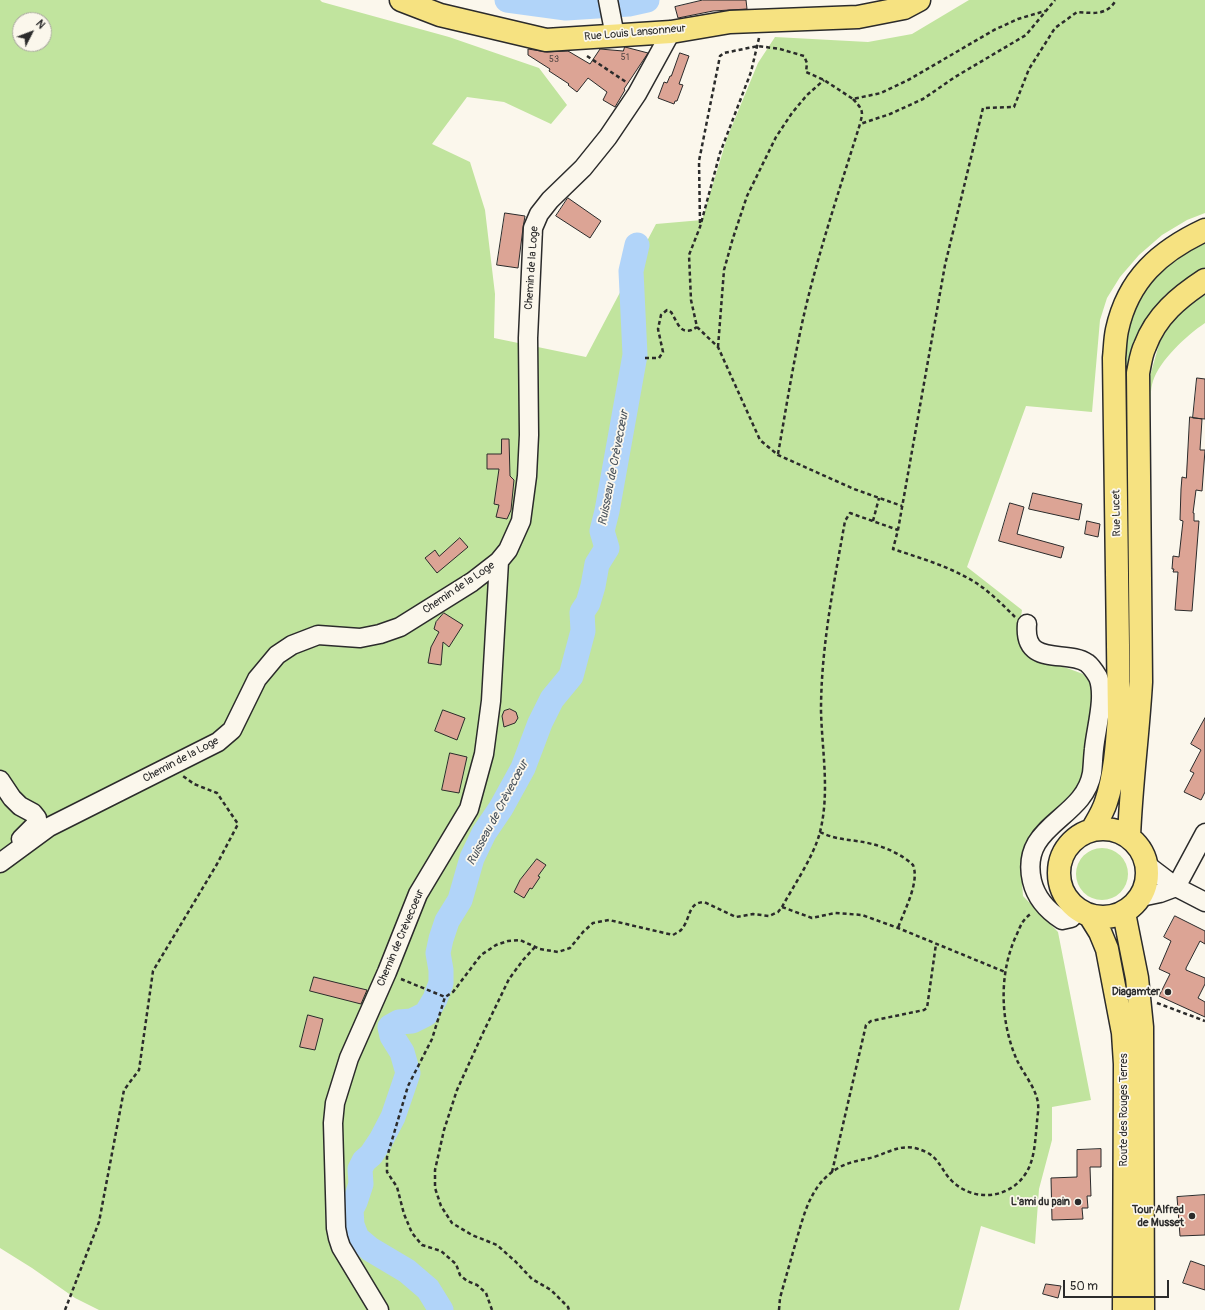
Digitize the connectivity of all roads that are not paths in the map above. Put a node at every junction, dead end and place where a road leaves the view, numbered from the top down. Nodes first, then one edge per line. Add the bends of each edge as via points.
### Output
1 (402, 0) edge
2 (919, 0) edge
3 (609, 7) edge
4 (671, 32) junction
5 (615, 36) junction
6 (1205, 230) edge
7 (1205, 280) edge
8 (499, 561) junction
9 (1027, 628) road end
10 (0, 780) edge
11 (1092, 830) junction
12 (1205, 832) edge
13 (1129, 837) junction
14 (5, 858) edge
15 (1147, 865) junction
16 (1176, 887) junction
17 (1141, 897) junction
18 (1205, 902) edge
19 (1084, 913) junction
20 (1124, 913) junction
21 (379, 1310) edge
22 (1124, 1310) edge
23 (1143, 1310) edge

1 - 5 main road, Rue Louis Lansonneur via 440,15 546,40
2 - 4 main road, Rue Louis Lansonneur via 904,8 858,17 730,22
3 - 5 street
4 - 5 main road, Rue Louis Lansonneur
4 - 8 street, Chemin de la Loge via 639,90 608,137 587,163 550,200 539,214 533,228 528,338 528,476 520,521 508,550
6 - 11 main road, Rue Lucet via 1172,248 1141,277 1123,309 1117,331 1114,358 1119,717 1109,792 1106,804
7 - 13 main road, Rue Lucet via 1184,294 1155,326 1144,346 1138,373 1141,682
8 - 14 street, Chemin de la Loge via 472,582 400,627 360,638 318,636 292,645 277,655 257,680 232,730 218,742 49,827
8 - 21 street, Chemin de Crèvecoeur via 491,701 484,754 469,809 418,894 349,1058 335,1103 333,1123 338,1238
9 - 19 street via 1027,638 1037,650 1086,662 1098,677 1099,710 1089,784 1078,801 1044,832 1034,848 1030,865 1032,884 1044,905 1062,920
10 - 14 street via 12,798 37,818 37,823
11 - 13 main road via 1105,828
11 - 19 main road via 1068,845 1061,858 1059,872 1061,887 1068,900
12 - 16 street
13 - 15 main road via 1141,849
15 - 16 street
15 - 17 main road via 1146,887
16 - 17 street
16 - 18 street
17 - 20 main road
19 - 20 main road via 1102,918
19 - 22 main road, Route des Rouges Terres via 1100,932 1107,949 1123,1032
20 - 23 main road, Route des Rouges Terres via 1137,978 1142,1027

